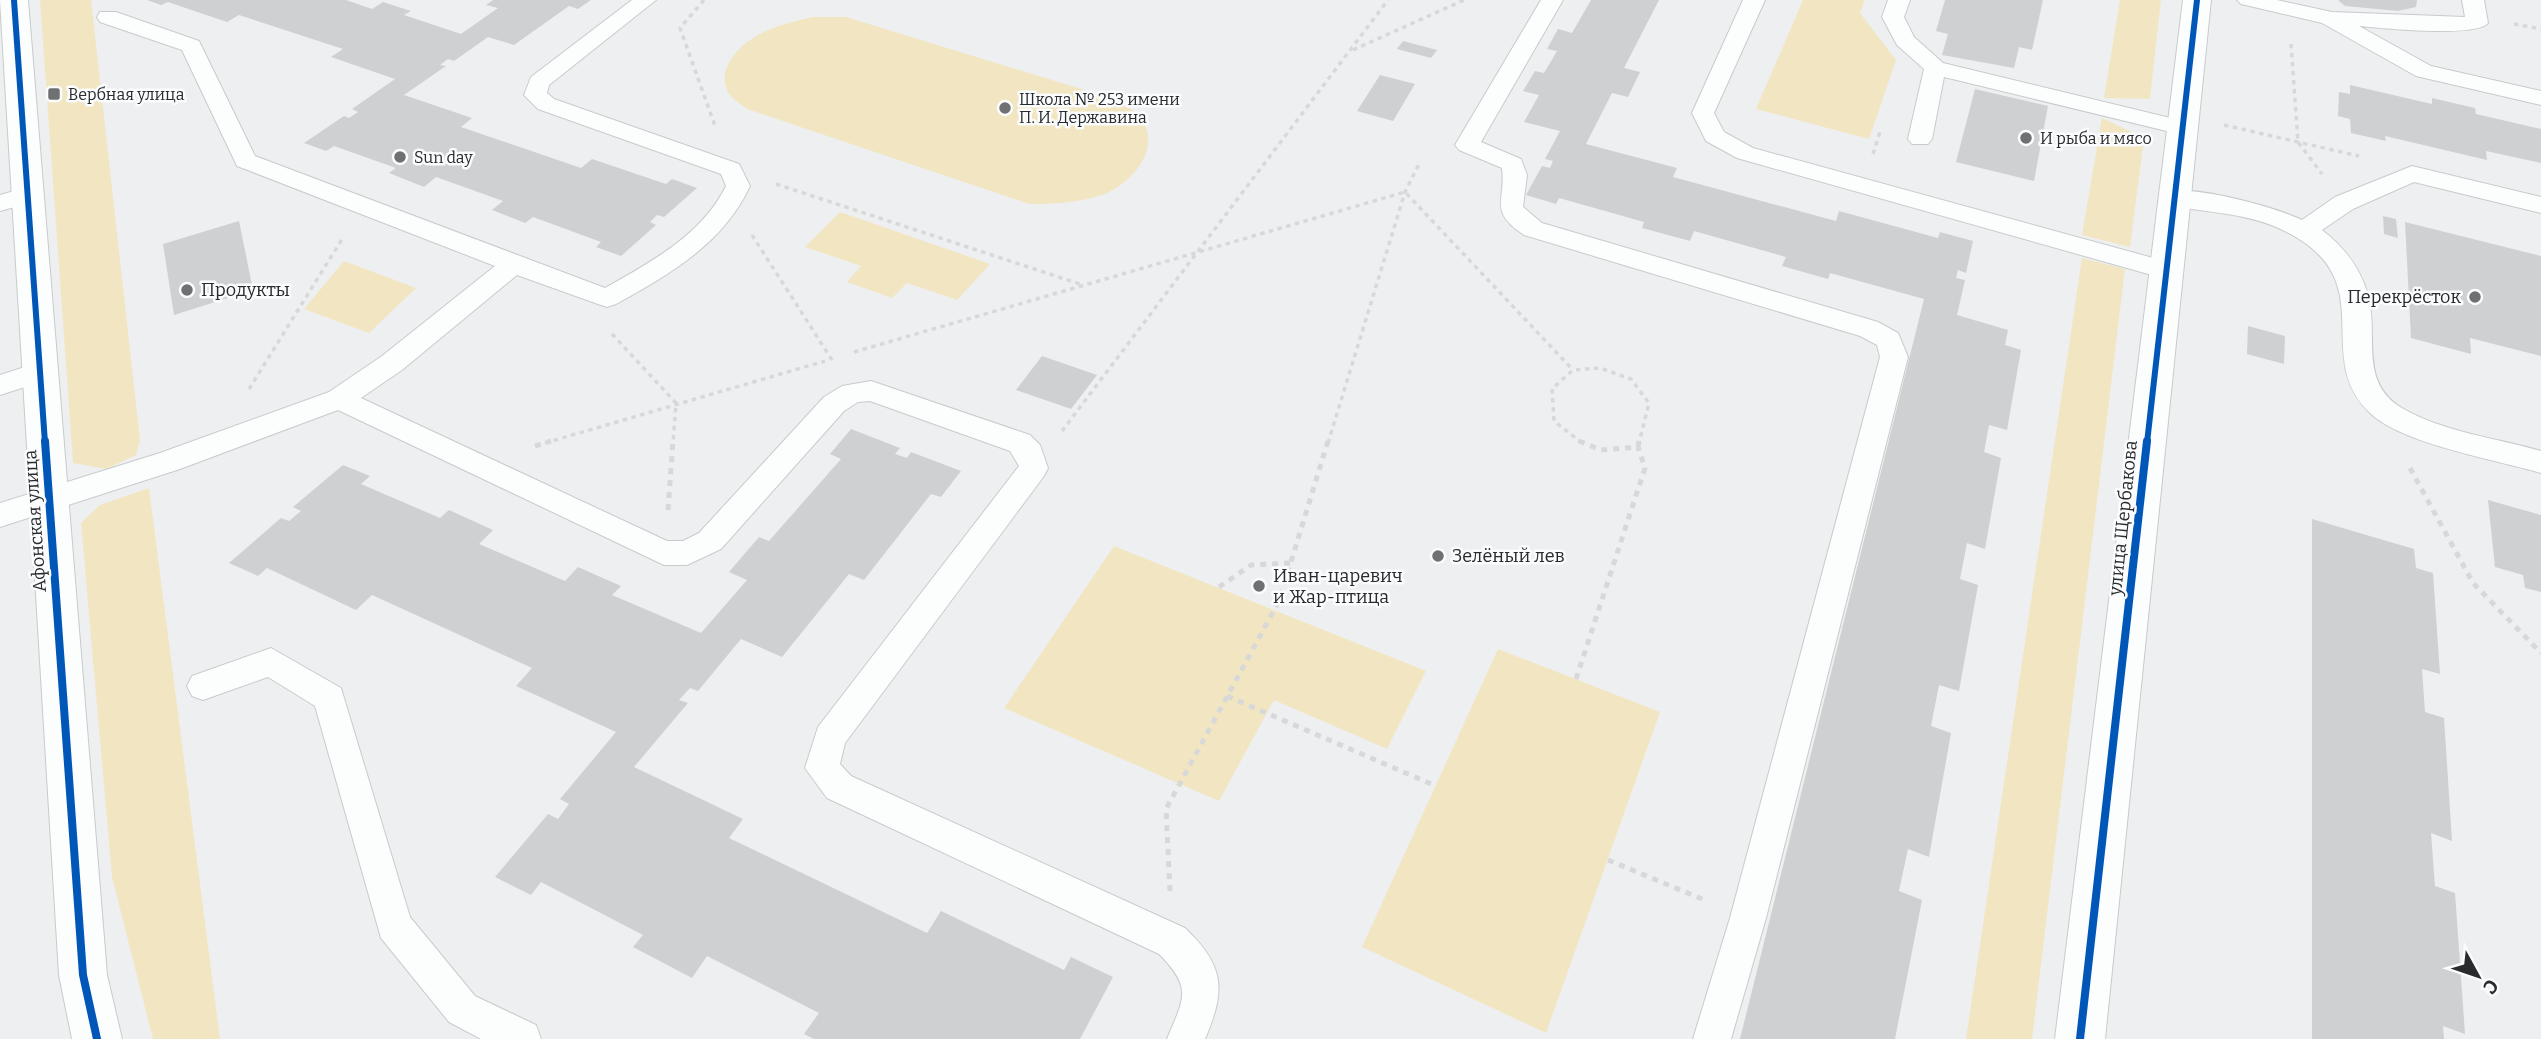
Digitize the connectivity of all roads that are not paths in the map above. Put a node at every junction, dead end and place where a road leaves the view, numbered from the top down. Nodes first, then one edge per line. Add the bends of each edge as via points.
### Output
1 (14, 0) edge
2 (645, 0) edge
3 (1552, 0) edge
4 (1754, 0) edge
5 (1899, 0) edge
6 (2197, 0) edge
7 (2248, 0) edge
8 (2473, 0) edge
9 (108, 17) dead end
10 (2329, 18) junction
11 (1935, 68) junction
12 (6, 70) edge
13 (2541, 98) edge
14 (2199, 125) junction
15 (1920, 139) dead end
16 (2175, 198) junction
17 (14, 199) edge
18 (2541, 205) edge
19 (2305, 230) junction
20 (514, 264) junction
21 (2166, 270) junction
22 (40, 372) junction
23 (0, 385) edge
24 (339, 399) junction
25 (2541, 462) edge
26 (49, 499) junction
27 (0, 515) edge
28 (202, 686) dead end
29 (97, 1039) edge
30 (522, 1039) edge
31 (1185, 1039) edge
32 (1712, 1039) edge
33 (2080, 1039) edge

1 - 12 street, Афонская улица
2 - 20 lane via 539,82 535,95 547,104 731,169 738,186 732,205 669,264 607,298
3 - 32 lane via 1467,145 1513,164 1509,206 1516,219 1533,229 1869,329 1889,340 1894,357 1748,918
4 - 21 lane via 1703,113 1714,136 1758,157
5 - 11 lane via 1893,17 1905,40
6 - 14 street, улица Щербакова
7 - 10 lane
8 - 10 lane via 2477,23
9 - 20 lane via 191,47 245,161
10 - 13 lane via 2424,71
11 - 14 lane
11 - 15 lane
12 - 17 street, Афонская улица
14 - 16 street, улица Щербакова
16 - 19 lane via 2259,213
16 - 21 street, улица Щербакова
17 - 22 street, Афонская улица
18 - 19 lane via 2412,174 2344,203
19 - 25 lane via 2345,270 2355,295 2361,384 2382,409 2421,427
20 - 24 lane via 393,363
21 - 33 street, улица Щербакова
22 - 23 lane
22 - 26 street, Афонская улица
24 - 26 lane
24 - 31 lane via 664,553 687,553 710,541 834,404 852,393 871,391 1020,443 1030,453 1034,467 830,737 822,768 839,786 1172,941 1193,960 1202,981 1199,1008
26 - 27 lane
26 - 29 street, Афонская улица via 83,975
28 - 30 lane via 271,662 329,698 394,926 462,1009

